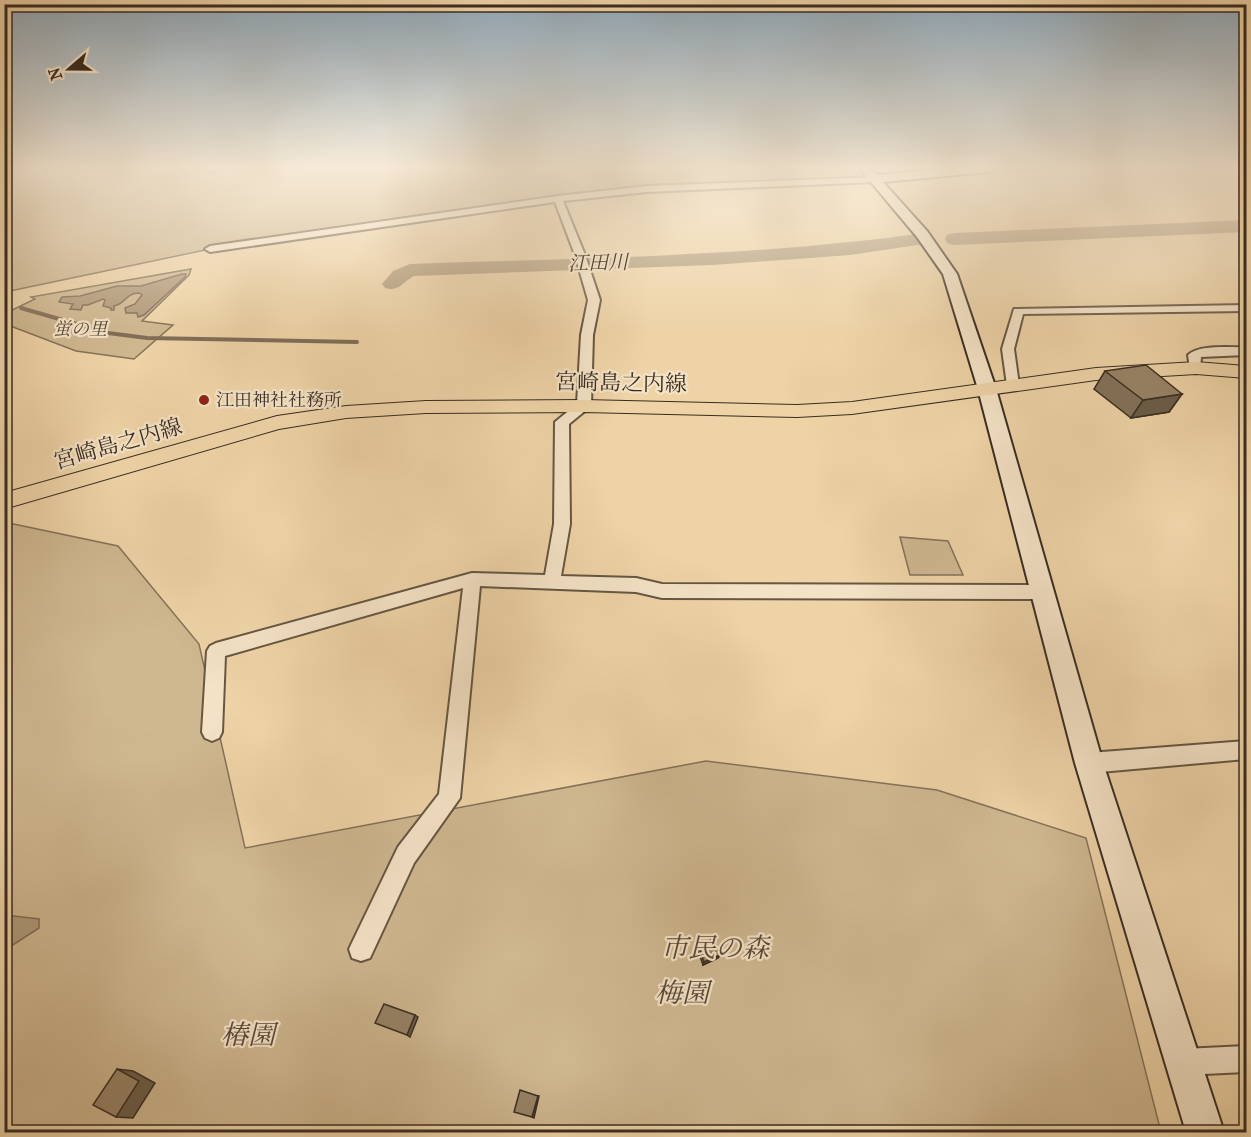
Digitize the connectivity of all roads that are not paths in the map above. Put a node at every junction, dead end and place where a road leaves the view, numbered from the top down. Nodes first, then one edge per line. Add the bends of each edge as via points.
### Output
1 (401, 222) edge
2 (567, 222) edge
3 (912, 222) edge
4 (210, 249) dead end
5 (1246, 308) edge
6 (1246, 351) edge
7 (1196, 368) junction
8 (1246, 372) edge
9 (1013, 385) junction
10 (987, 389) junction
11 (584, 406) junction
12 (4, 501) edge
13 (472, 579) junction
14 (552, 580) junction
15 (1044, 592) junction
16 (212, 732) dead end
17 (1246, 750) edge
18 (1089, 763) junction
19 (361, 949) dead end
20 (1246, 1059) edge
21 (1183, 1062) junction
22 (1204, 1132) edge

1 - 4 street
2 - 11 street via 594,300 587,335
3 - 10 street via 950,274
5 - 9 street via 1018,310 1008,349
6 - 7 street via 1194,355
7 - 8 main road, 宮崎島之内線
7 - 9 main road, 宮崎島之内線 via 1096,374
9 - 10 main road, 宮崎島之内線
10 - 11 main road, 宮崎島之内線 via 852,408 797,411
10 - 15 street
11 - 12 main road, 宮崎島之内線 via 426,406 346,412 277,423
11 - 14 street via 562,422 562,524
13 - 14 street
13 - 16 street via 216,651
13 - 19 street via 449,798 406,855
14 - 15 street via 636,585 663,591
15 - 18 street
17 - 18 street
18 - 21 street
20 - 21 street
21 - 22 street

